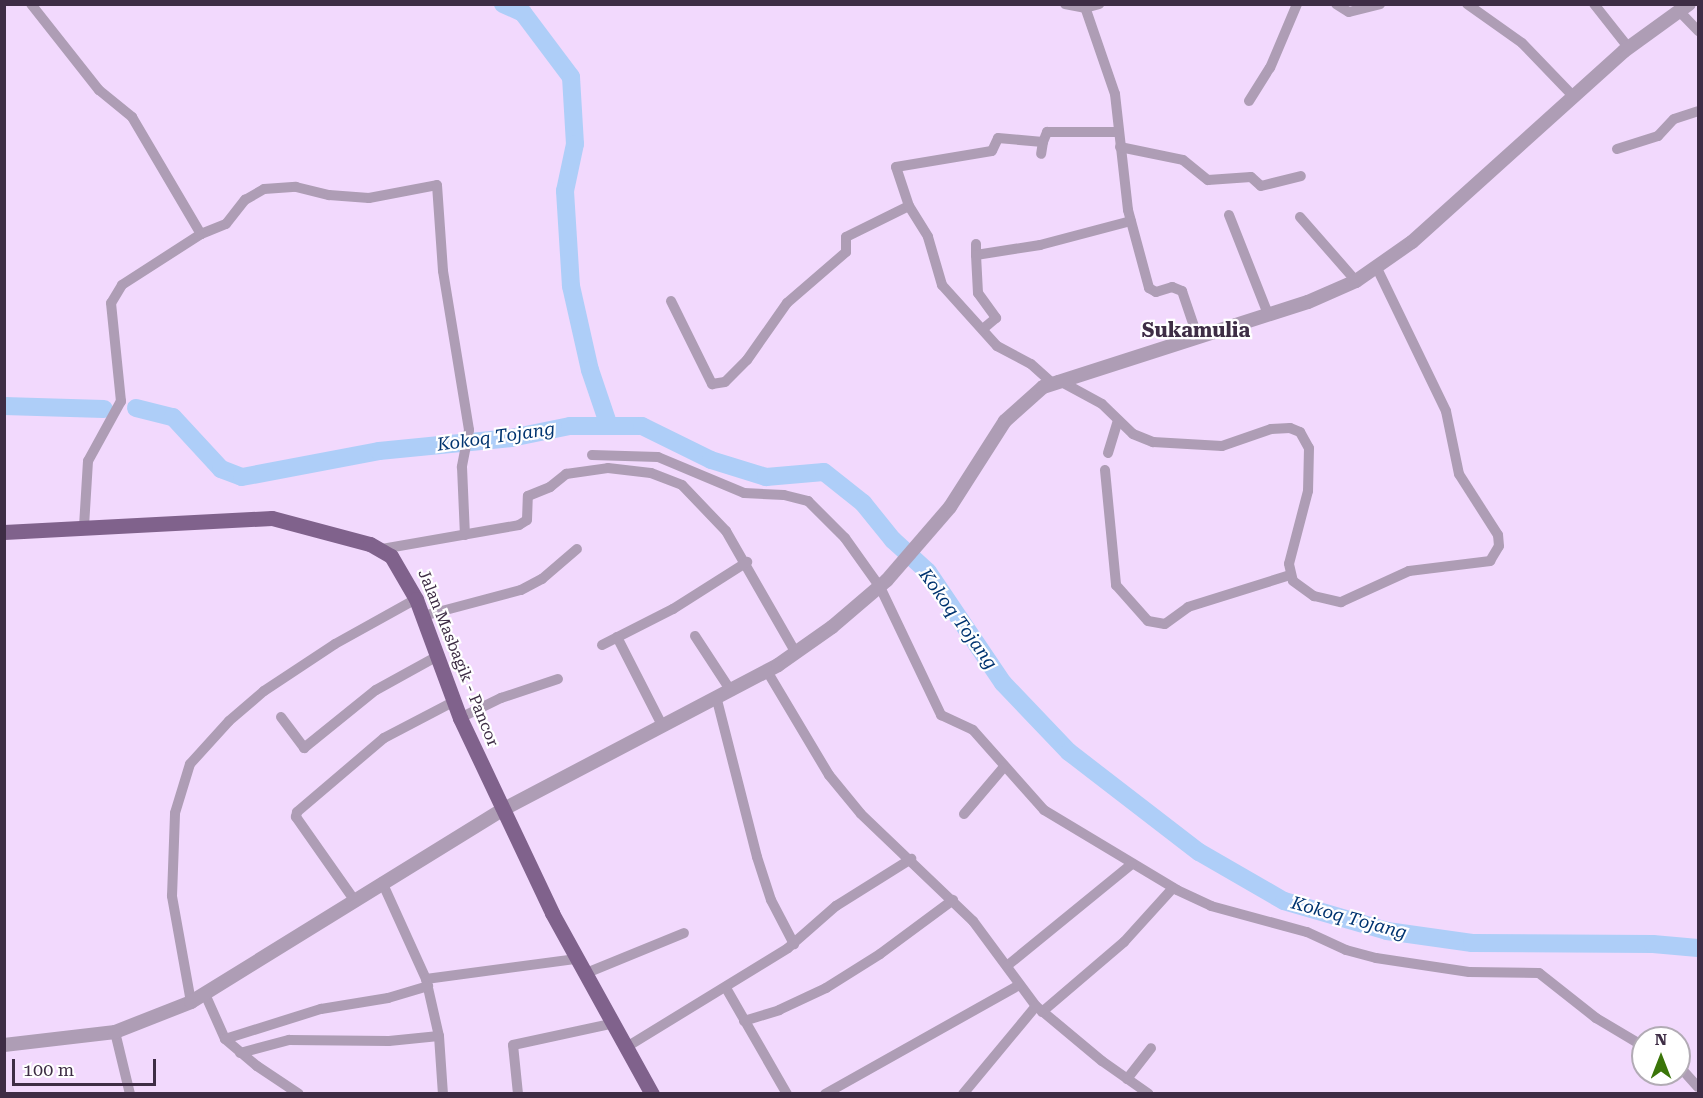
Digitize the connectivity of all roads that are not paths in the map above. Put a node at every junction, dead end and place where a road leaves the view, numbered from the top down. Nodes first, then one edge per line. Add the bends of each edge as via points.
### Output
1 (31, 4) edge
2 (1065, 4) edge
3 (1099, 4) edge
4 (1297, 4) edge
5 (1336, 4) edge
6 (1380, 4) edge
7 (1467, 4) edge
8 (1594, 4) edge
9 (1084, 6) edge
10 (1684, 8) edge
11 (1698, 31) edge
12 (1628, 47) junction
13 (1574, 98) junction
14 (1249, 101) dead end
15 (1698, 111) edge
16 (1119, 132) junction
17 (1043, 142) junction
18 (1120, 147) junction
19 (1617, 149) dead end
20 (1041, 154) dead end
21 (1301, 176) dead end
22 (909, 206) junction
23 (1229, 214) dead end
24 (1300, 217) dead end
25 (1131, 221) junction
26 (201, 234) junction
27 (1377, 268) junction
28 (1356, 281) junction
29 (671, 301) dead end
30 (1268, 314) junction
31 (983, 328) junction
32 (1197, 335) junction
33 (1054, 381) junction
34 (1118, 422) junction
35 (1108, 453) dead end
36 (592, 455) dead end
37 (1106, 470) dead end
38 (84, 526) junction
39 (4, 532) edge
40 (465, 535) junction
41 (382, 549) junction
42 (577, 549) dead end
43 (747, 562) junction
44 (1290, 575) junction
45 (880, 587) junction
46 (417, 599) junction
47 (423, 616) junction
48 (695, 636) dead end
49 (617, 637) junction
50 (602, 645) dead end
51 (796, 653) junction
52 (436, 657) junction
53 (767, 671) junction
54 (558, 679) dead end
55 (731, 691) junction
56 (717, 700) junction
57 (453, 702) junction
58 (281, 717) dead end
59 (460, 718) junction
60 (663, 727) junction
61 (1000, 771) junction
62 (502, 810) junction
63 (964, 814) dead end
64 (911, 859) junction
65 (1132, 864) junction
66 (382, 882) junction
67 (1173, 888) junction
68 (953, 900) junction
69 (355, 902) junction
70 (684, 933) dead end
71 (794, 944) junction
72 (576, 959) junction
73 (1008, 965) junction
74 (584, 974) junction
75 (427, 982) junction
76 (1019, 985) junction
77 (726, 988) junction
78 (205, 994) junction
79 (191, 1002) junction
80 (1039, 1009) junction
81 (744, 1021) junction
82 (610, 1024) junction
83 (115, 1032) junction
84 (439, 1036) junction
85 (225, 1039) junction
86 (1631, 1039) edge
87 (4, 1045) edge
88 (625, 1048) junction
89 (1151, 1048) dead end
90 (240, 1053) junction
91 (1127, 1079) junction
92 (286, 1090) edge
93 (966, 1093) edge
94 (130, 1094) edge
95 (299, 1094) edge
96 (443, 1094) edge
97 (518, 1094) edge
98 (652, 1094) edge
99 (787, 1094) edge
100 (825, 1094) edge
101 (1149, 1094) edge

1 - 26 street via 99,90 132,117
2 - 9 street
3 - 9 street
4 - 14 street via 1270,68
5 - 6 street via 1349,12
7 - 13 street via 1522,43
8 - 12 street
9 - 16 street via 1112,82
10 - 11 street
10 - 12 street
12 - 13 street
13 - 27 street via 1412,242
15 - 19 street via 1674,119 1659,136
16 - 17 street via 1047,132
16 - 18 street
17 - 20 street
17 - 22 street via 998,138 992,151 899,165 896,170
18 - 21 street via 1183,160 1208,180 1251,177 1262,186
18 - 25 street
22 - 29 street via 846,237 846,252 781,309 747,360 725,382 712,384
22 - 31 street via 928,237 938,280
23 - 30 street
24 - 28 street
25 - 31 street via 1040,245 976,250 978,293 996,318
25 - 32 street via 1149,288 1156,292 1172,287 1182,291
26 - 38 street via 116,292 111,315 121,401 88,460
26 - 40 street via 226,224 245,200 264,189 296,187 369,198 433,186 452,340 462,369 467,441 462,467
27 - 28 street
27 - 44 street via 1446,411 1459,474 1492,524 1499,546 1490,561 1408,571 1341,602 1301,590
28 - 30 street
30 - 32 street
31 - 33 street via 1001,349
32 - 33 street
33 - 34 street via 1102,404
33 - 45 street via 1005,421 956,500
34 - 35 street
34 - 44 street via 1144,439 1192,446 1233,445 1282,428 1300,432 1309,448 1308,492 1291,554
36 - 45 street via 658,457 744,493 808,501 845,538
37 - 44 street via 1116,585 1148,621 1165,624 1188,607
38 - 39 main road
38 - 41 main road via 272,518
40 - 41 street
40 - 43 street via 524,523 528,496 550,487 563,475 608,468 630,470 682,485 726,531
41 - 46 main road, Jalan Masbagik - Pancor via 400,566
42 - 47 street via 542,579 521,590
43 - 49 street via 673,609
43 - 51 street
45 - 51 street
45 - 61 street via 941,715 973,730
46 - 47 main road, Jalan Masbagik - Pancor
46 - 79 street via 335,644 264,691 229,721 190,764 177,798 172,872 174,917
47 - 52 main road, Jalan Masbagik - Pancor
48 - 55 street
49 - 50 street
49 - 60 street
51 - 53 street
52 - 57 main road, Jalan Masbagik - Pancor
52 - 58 street via 384,685 304,748
53 - 55 street
53 - 64 street via 840,790
54 - 59 street via 501,698
55 - 56 street
56 - 60 street
56 - 71 street via 757,857 771,900
57 - 59 main road, Jalan Masbagik - Pancor
57 - 69 street via 384,738 297,812 296,817
59 - 62 main road, Jalan Masbagik - Pancor
60 - 62 street
61 - 63 street
61 - 65 street via 1044,810
62 - 66 street
62 - 72 main road, Jalan Masbagik - Pancor
64 - 68 street
64 - 71 street via 836,906
65 - 67 street
65 - 73 street
66 - 69 street
66 - 75 street
67 - 80 street via 1131,935
67 - 86 street via 1211,906 1307,932 1346,950 1376,958 1480,973 1539,973 1596,1018
68 - 73 street
68 - 81 street via 826,988
69 - 78 street
70 - 74 street
71 - 77 street
72 - 74 main road, Jalan Masbagik - Pancor
72 - 75 street
73 - 76 street
74 - 82 main road, Jalan Masbagik - Pancor
75 - 84 street
75 - 85 street via 388,998 321,1009
76 - 80 street
76 - 100 street
77 - 81 street
77 - 88 street
78 - 79 street
78 - 85 street
79 - 83 street
80 - 91 street
80 - 93 street
81 - 99 street
82 - 88 main road, Jalan Masbagik - Pancor
82 - 97 street via 513,1045
83 - 87 street
83 - 94 street
84 - 90 street via 388,1041 289,1040
84 - 96 street
85 - 90 street
88 - 98 main road, Jalan Masbagik - Pancor
89 - 91 street
90 - 92 street
91 - 101 street
92 - 95 street

